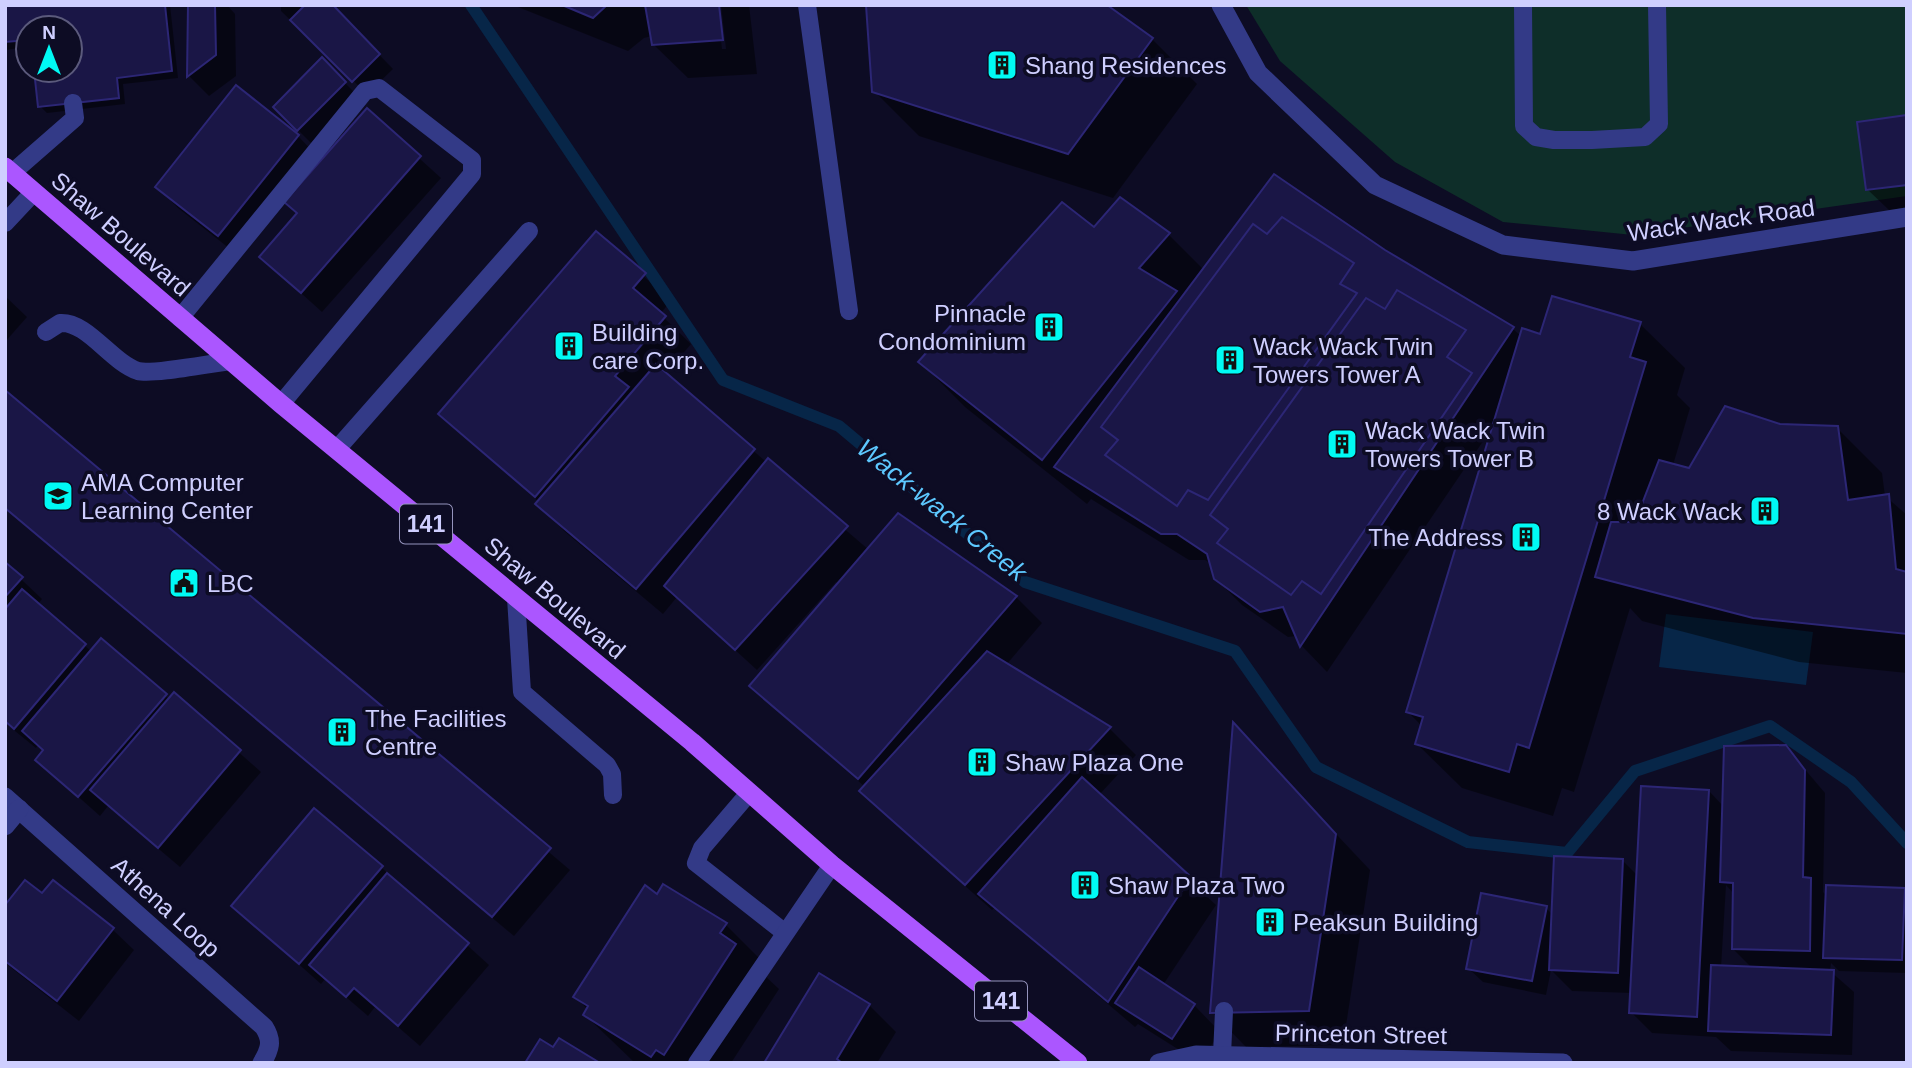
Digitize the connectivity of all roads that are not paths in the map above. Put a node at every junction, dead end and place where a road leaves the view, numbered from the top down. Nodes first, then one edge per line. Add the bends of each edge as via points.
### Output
1 (807, 5) edge
2 (1221, 5) edge
3 (1523, 5) edge
4 (1657, 5) edge
5 (73, 103) dead end
6 (9, 170) edge
7 (34, 192) junction
8 (1907, 217) edge
9 (5, 223) edge
10 (528, 231) dead end
11 (849, 311) dead end
12 (180, 318) junction
13 (46, 332) dead end
14 (231, 361) junction
15 (281, 404) junction
16 (337, 449) junction
17 (516, 598) junction
18 (749, 793) junction
19 (613, 795) dead end
20 (12, 803) edge
21 (5, 826) edge
22 (832, 865) junction
23 (784, 932) junction
24 (1224, 1011) dead end
25 (1222, 1055) junction
26 (1514, 1062) edge
27 (262, 1063) edge
28 (697, 1063) edge
29 (1078, 1063) edge
30 (1159, 1063) edge
31 (1563, 1063) edge

1 - 11 lane
2 - 8 street, Wack Wack Road via 1258,73 1376,185 1503,245 1633,261
3 - 4 lane via 1524,126 1536,137 1554,141 1644,137 1659,124
5 - 6 lane via 75,118
6 - 7 main road, Shaw Boulevard / 141
7 - 9 lane
7 - 12 main road, Shaw Boulevard / 141
10 - 16 lane
12 - 14 main road, Shaw Boulevard / 141
12 - 15 lane via 365,91 379,88 472,160 472,174
13 - 14 lane via 60,323 76,325 121,363 141,372
14 - 15 main road, Shaw Boulevard / 141
15 - 16 main road, Shaw Boulevard / 141
16 - 17 main road, Shaw Boulevard / 141
17 - 18 main road, Shaw Boulevard / 141
17 - 19 lane via 522,692 607,765
18 - 22 main road, Shaw Boulevard / 141
18 - 23 lane via 702,848 696,863
20 - 21 street
20 - 27 street, Athena Loop via 264,1027 270,1035 270,1048
22 - 23 lane
22 - 29 main road, Shaw Boulevard / 141
23 - 28 lane
24 - 25 lane
25 - 26 street, Princeton Street
25 - 30 street, Princeton Street
26 - 31 street, Princeton Street

